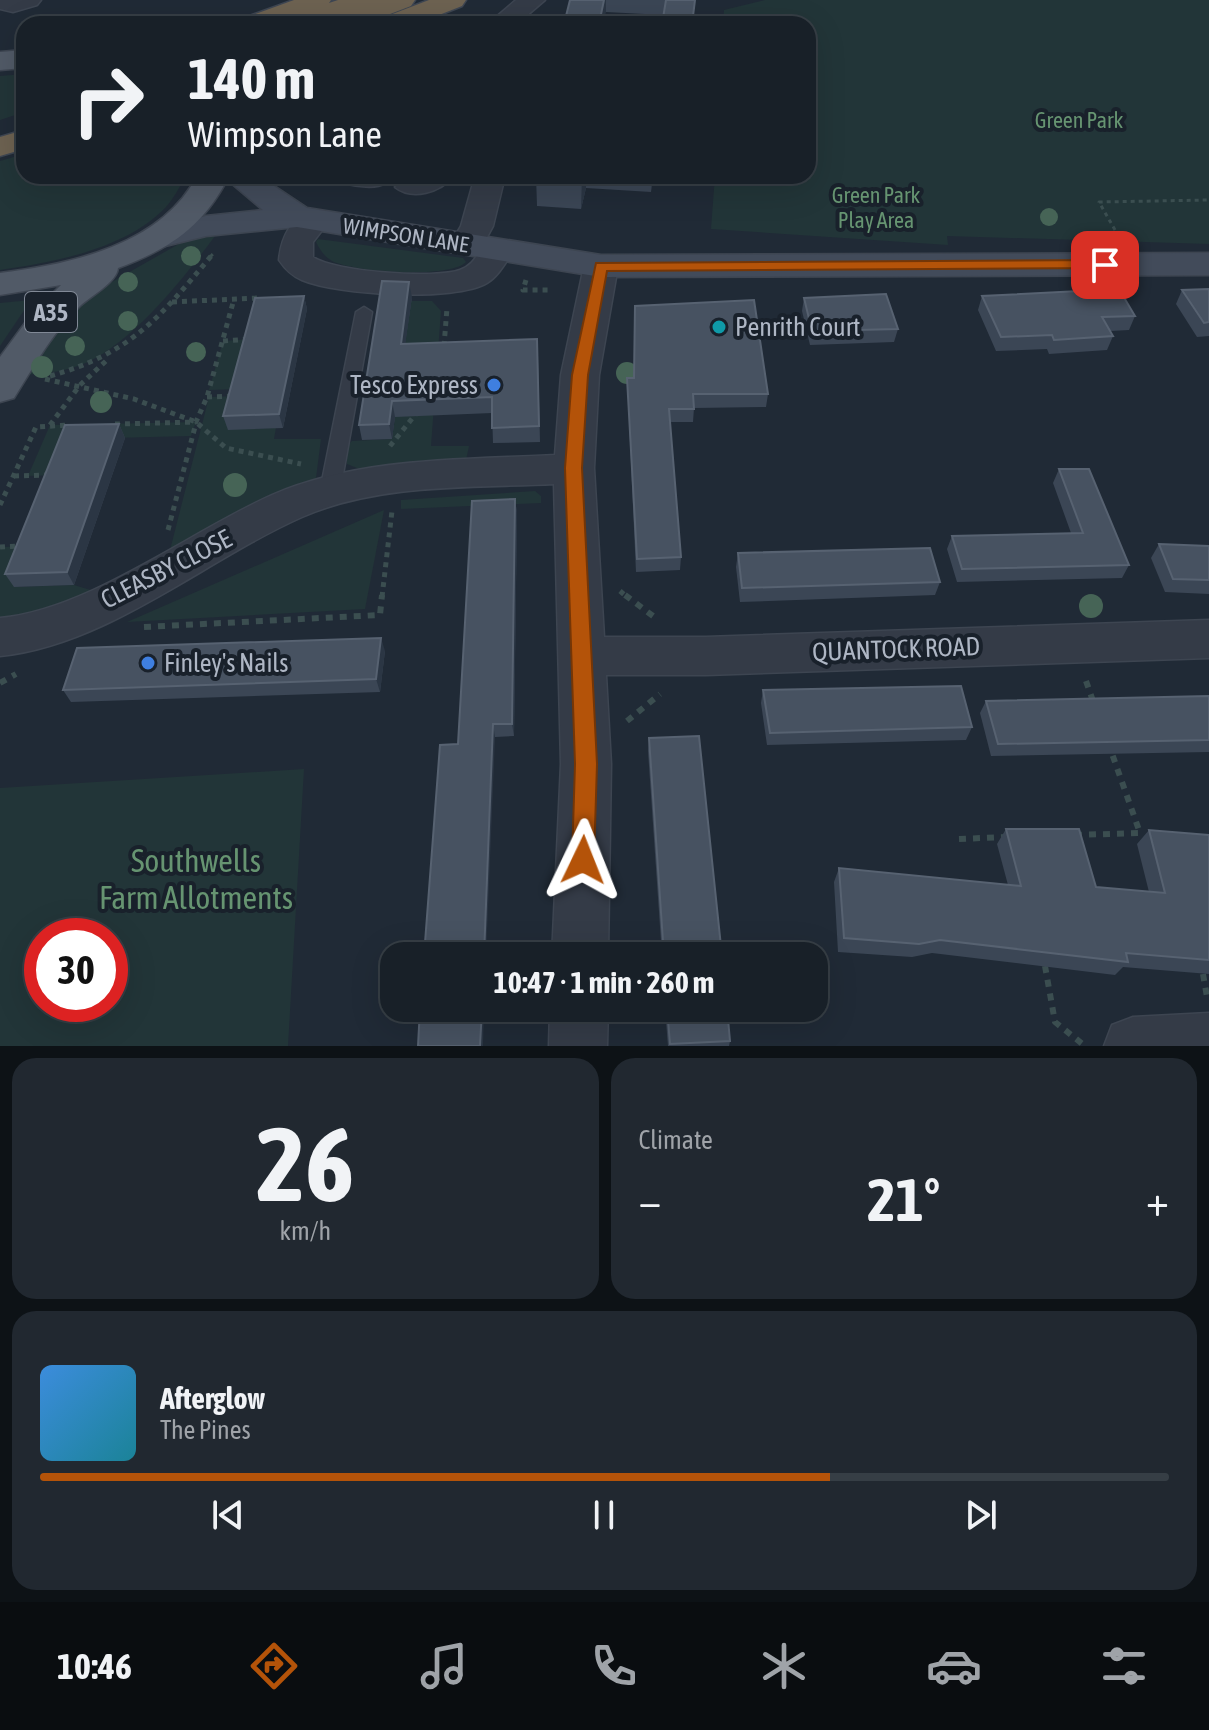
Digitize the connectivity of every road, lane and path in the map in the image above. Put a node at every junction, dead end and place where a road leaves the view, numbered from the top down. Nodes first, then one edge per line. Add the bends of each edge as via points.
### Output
1 (28, 0) edge
2 (318, 0) edge
3 (402, 0) edge
4 (453, 0) edge
5 (532, 0) edge
6 (0, 1) edge
7 (352, 11) edge
8 (275, 16) edge
9 (331, 16) edge
10 (412, 16) edge
11 (511, 16) edge
12 (209, 184) edge
13 (249, 184) edge
14 (437, 184) edge
15 (488, 184) edge
16 (402, 187) dead end
17 (1209, 200) edge
18 (306, 218) junction
19 (157, 238) junction
20 (219, 246) dead end
21 (482, 247) junction
22 (124, 254) junction
23 (1134, 264) junction
24 (1209, 264) edge
25 (601, 266) junction
26 (0, 284) edge
27 (234, 299) dead end
28 (364, 312) dead end
29 (251, 339) edge
30 (223, 341) junction
31 (110, 357) junction
32 (80, 385) junction
33 (0, 389) edge
34 (236, 396) edge
35 (207, 397) junction
36 (426, 399) edge
37 (196, 422) junction
38 (108, 424) edge
39 (50, 425) junction
40 (79, 425) edge
41 (574, 468) junction
42 (57, 475) edge
43 (13, 476) junction
44 (396, 478) junction
45 (332, 481) junction
46 (0, 505) edge
47 (29, 546) edge
48 (0, 547) edge
49 (576, 562) junction
50 (154, 577) junction
51 (138, 628) dead end
52 (0, 637) edge
53 (1209, 639) edge
54 (1072, 642) junction
55 (583, 656) junction
56 (706, 656) junction
57 (1098, 715) edge
58 (1108, 745) edge
59 (586, 764) junction
60 (1065, 835) edge
61 (1019, 837) edge
62 (959, 839) dead end
63 (580, 942) edge
64 (1045, 966) edge
65 (579, 1022) edge
66 (1209, 1042) edge
67 (578, 1046) edge
68 (1085, 1046) edge
69 (1133, 1046) edge

1 - 6 street
2 - 8 highway
3 - 7 highway
4 - 10 highway
5 - 11 street
7 - 9 highway
12 - 19 main road via 189,212
13 - 18 street
14 - 16 lane via 430,189
15 - 21 street via 477,226
17 - 23 path via 1099,202
18 - 19 street via 206,226
18 - 21 street, WIMPSON LANE
18 - 21 street, WIMPSON LANE via 296,260 313,272 342,280 472,278 484,268
19 - 22 main road
20 - 31 path via 154,323
21 - 25 street, WIMPSON LANE
22 - 26 main road via 55,276
22 - 33 main road, A35 via 58,304
23 - 24 street, WIMPSON LANE
23 - 25 street, WIMPSON LANE
25 - 41 street via 580,375
27 - 30 path
28 - 45 lane
29 - 30 path
30 - 35 path
31 - 32 path
31 - 32 path via 40,378
32 - 37 path
32 - 39 path
34 - 35 path
35 - 37 path
36 - 45 path via 391,445
37 - 38 path
37 - 45 path via 226,448
37 - 50 path
39 - 40 path
39 - 43 path via 36,427
41 - 44 street, CLEASBY CLOSE
41 - 49 street
42 - 43 path
43 - 46 path
44 - 45 street, CLEASBY CLOSE
44 - 51 path via 380,615
45 - 50 street, CLEASBY CLOSE
47 - 48 path
49 - 55 street
49 - 56 path
50 - 52 street, CLEASBY CLOSE via 31,634
53 - 54 street, QUANTOCK ROAD
54 - 56 street, QUANTOCK ROAD
54 - 57 path
55 - 56 street, QUANTOCK ROAD
55 - 59 street
56 - 59 path via 609,736
58 - 60 path via 1140,833
59 - 63 street
61 - 62 path
64 - 68 path via 1055,1022
65 - 67 street
66 - 69 street

